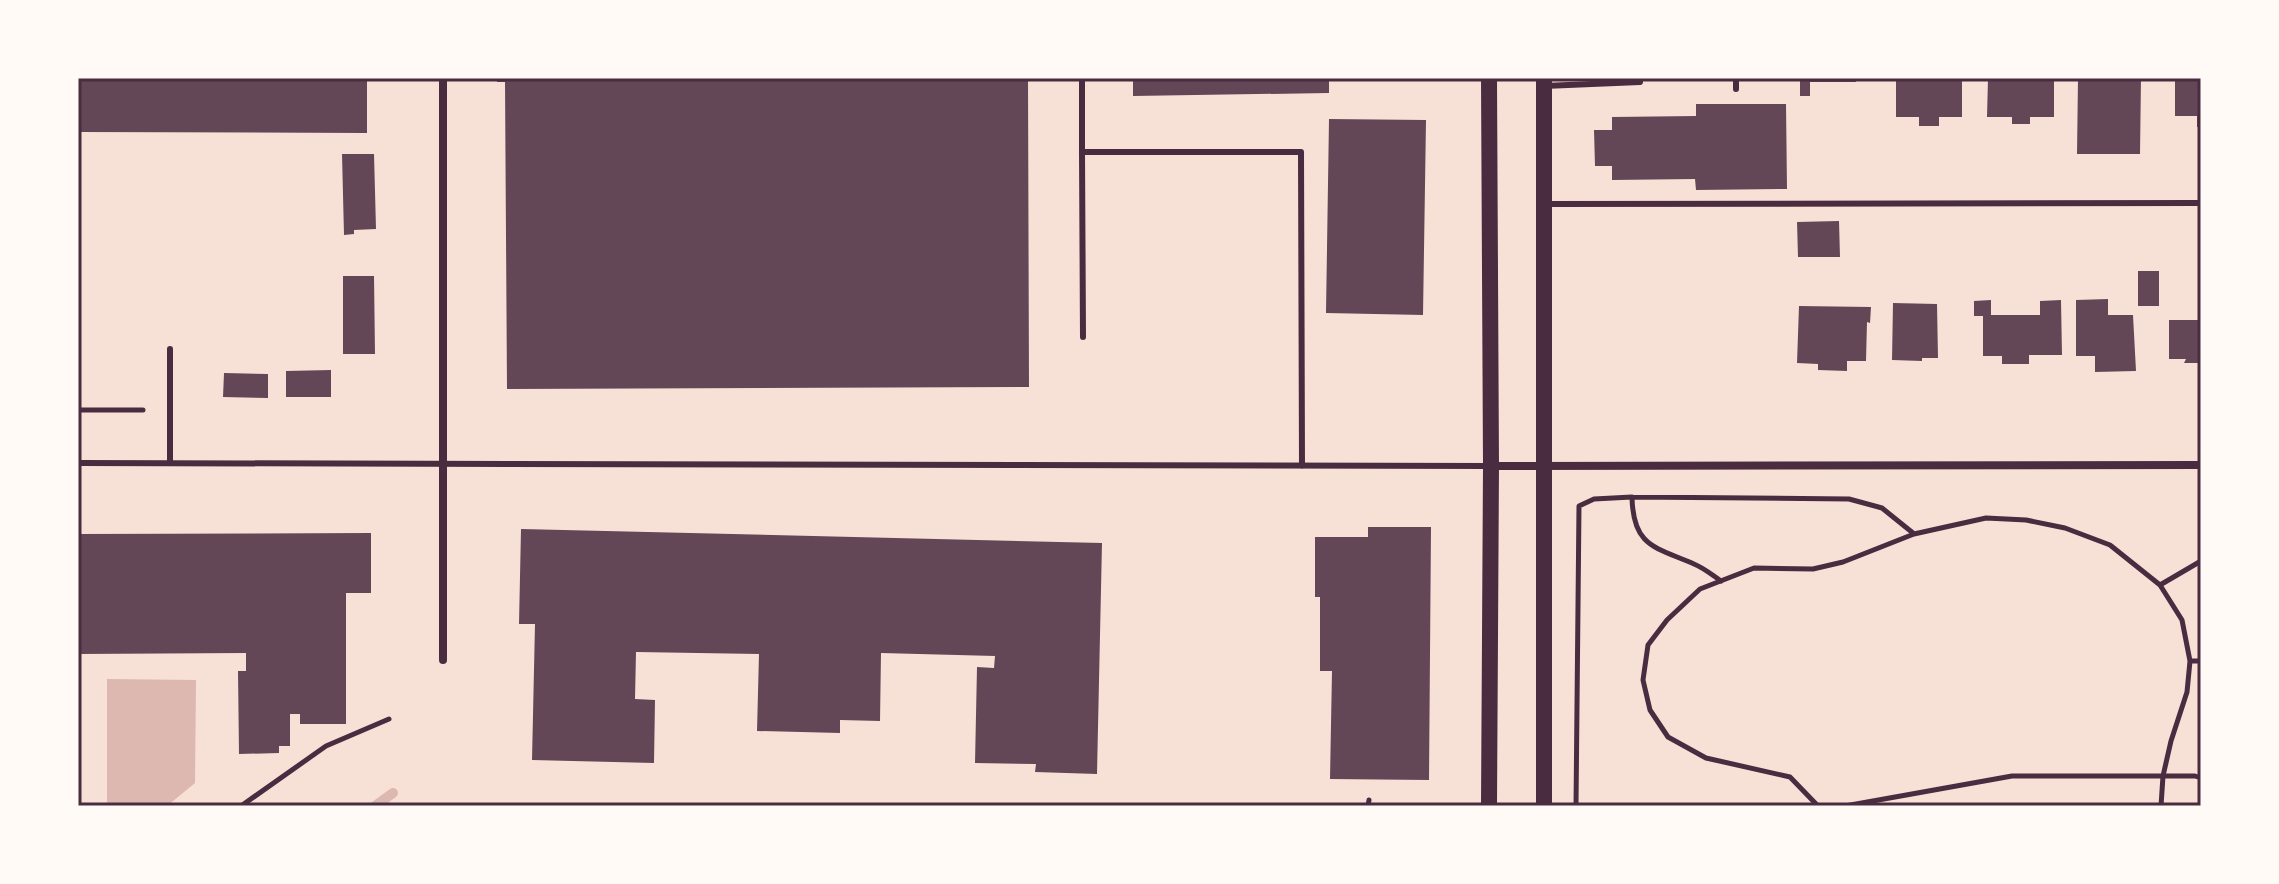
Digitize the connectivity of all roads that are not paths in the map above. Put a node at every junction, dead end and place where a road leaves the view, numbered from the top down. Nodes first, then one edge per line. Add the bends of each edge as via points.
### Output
1 (443, 78) edge
2 (1082, 78) edge
3 (1489, 78) edge
4 (1640, 78) edge
5 (1736, 78) edge
6 (1544, 82) edge
7 (1736, 89) dead end
8 (1082, 152) junction
9 (2201, 203) edge
10 (1544, 204) junction
11 (1083, 337) dead end
12 (170, 349) dead end
13 (78, 463) edge
14 (170, 463) junction
15 (443, 463) junction
16 (2201, 465) edge
17 (1302, 466) junction
18 (1491, 466) junction
19 (1545, 466) junction
20 (443, 660) dead end
21 (1489, 806) edge
22 (1544, 806) edge

1 - 15 street
2 - 8 lane
3 - 18 main road
4 - 6 lane
5 - 7 lane
6 - 10 main road
8 - 11 lane
8 - 17 lane via 1301,152
9 - 10 lane
10 - 19 main road
12 - 14 lane
13 - 14 lane
14 - 15 lane
15 - 17 lane
15 - 20 street
16 - 19 street
17 - 18 lane
18 - 19 street
18 - 21 main road
19 - 22 main road

